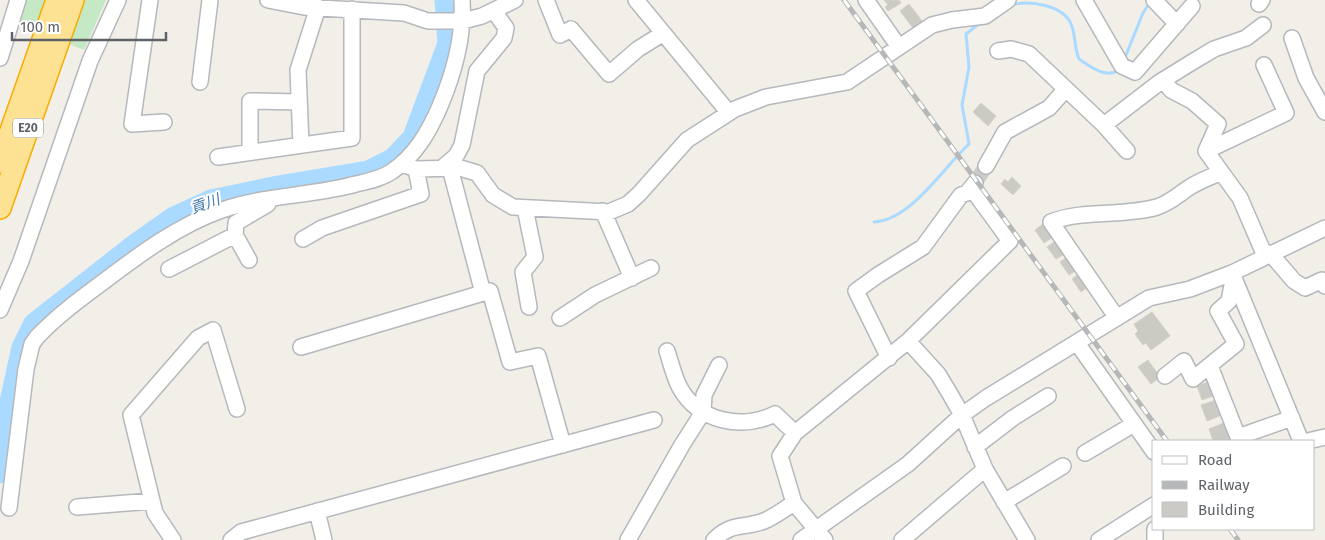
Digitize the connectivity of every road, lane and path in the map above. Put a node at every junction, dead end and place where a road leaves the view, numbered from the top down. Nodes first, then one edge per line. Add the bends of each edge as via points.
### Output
1 (18, 0) edge
2 (57, 0) edge
3 (73, 0) edge
4 (118, 0) edge
5 (150, 0) edge
6 (210, 0) edge
7 (268, 0) edge
8 (462, 0) edge
9 (515, 0) edge
10 (546, 0) edge
11 (636, 0) edge
12 (866, 0) edge
13 (1008, 0) edge
14 (1084, 0) edge
15 (1154, 0) edge
16 (371, 5) edge
17 (343, 6) edge
18 (1192, 6) dead end
19 (318, 8) junction
20 (494, 11) junction
21 (460, 21) junction
22 (1176, 24) junction
23 (1263, 25) dead end
24 (662, 34) junction
25 (1292, 38) dead end
26 (48, 46) junction
27 (899, 47) junction
28 (998, 51) dead end
29 (0, 58) edge
30 (1264, 65) dead end
31 (1163, 80) junction
32 (200, 82) dead end
33 (1065, 90) junction
34 (299, 102) junction
35 (1325, 112) edge
36 (729, 113) junction
37 (164, 122) dead end
38 (1104, 125) junction
39 (300, 145) junction
40 (1127, 151) dead end
41 (250, 152) junction
42 (1206, 152) junction
43 (218, 157) dead end
44 (0, 162) edge
45 (986, 166) tunnel mouth
46 (409, 167) junction
47 (446, 168) junction
48 (1221, 172) junction
49 (275, 199) junction
50 (0, 208) edge
51 (525, 208) junction
52 (603, 211) junction
53 (1325, 228) edge
54 (235, 235) junction
55 (304, 239) dead end
56 (1267, 255) junction
57 (249, 260) dead end
58 (651, 268) dead end
59 (169, 269) dead end
60 (1233, 274) junction
61 (632, 278) junction
62 (1325, 286) edge
63 (483, 293) junction
64 (529, 307) dead end
65 (0, 310) edge
66 (560, 318) dead end
67 (1117, 318) junction
68 (908, 341) junction
69 (1077, 343) junction
70 (301, 347) dead end
71 (667, 351) dead end
72 (889, 358) junction
73 (719, 365) dead end
74 (1210, 366) junction
75 (1165, 376) dead end
76 (1048, 396) dead end
77 (237, 409) dead end
78 (703, 412) junction
79 (962, 415) junction
80 (1292, 418) junction
81 (654, 420) dead end
82 (1134, 424) junction
83 (795, 433) junction
84 (1325, 437) edge
85 (1301, 440) edge
86 (1312, 440) edge
87 (562, 445) junction
88 (975, 446) junction
89 (1152, 449) edge
90 (1086, 453) dead end
91 (1064, 466) dead end
92 (985, 469) junction
93 (152, 500) junction
94 (1004, 502) junction
95 (794, 503) junction
96 (1152, 506) edge
97 (77, 507) dead end
98 (9, 508) dead end
99 (317, 511) junction
100 (820, 535) edge
101 (173, 540) edge
102 (231, 540) edge
103 (324, 540) edge
104 (628, 540) edge
105 (714, 540) edge
106 (801, 540) edge
107 (902, 540) edge
108 (1026, 540) edge
109 (1099, 540) edge

1 - 29 street
2 - 26 highway, E20
3 - 26 highway, E20
4 - 65 street via 90,60 21,261
5 - 37 street via 132,124
6 - 32 street
7 - 19 street
8 - 21 street
9 - 20 street
10 - 24 street via 560,35 571,29 608,74
11 - 24 street
12 - 27 street
13 - 27 street via 985,16 932,25
14 - 22 street via 1122,66 1135,72
15 - 22 street
16 - 17 street
16 - 21 street via 428,20
17 - 19 street
17 - 39 street via 352,138
18 - 22 street
19 - 34 street via 298,70
20 - 21 street
20 - 47 street via 506,28 504,38 478,71 462,145
21 - 46 street via 456,58 444,97
23 - 31 street via 1246,38 1214,49
24 - 36 street
25 - 35 street via 1306,78
26 - 44 highway, E20
26 - 50 highway, E20
27 - 36 street via 846,82 766,97
28 - 33 street via 1011,49 1029,54
30 - 42 street via 1286,114
31 - 38 street
31 - 42 street via 1171,90 1192,101 1218,124
33 - 38 street
33 - 45 street via 1049,108 1005,132
34 - 39 street
34 - 41 street via 250,101
36 - 52 street via 687,140 628,204 609,212
38 - 40 street
39 - 41 street
41 - 43 street
42 - 48 street
46 - 47 street
46 - 49 street via 347,187
46 - 55 street via 421,194 322,228
47 - 51 street via 477,173 501,201
47 - 63 street
48 - 56 street via 1240,198
48 - 67 street via 1158,207 1064,217 1051,222
49 - 54 street via 236,224
49 - 98 street via 222,210 150,246 36,337 26,369
51 - 52 street
51 - 64 street via 535,256 522,272
52 - 61 street
53 - 56 street
54 - 57 street
54 - 59 street
56 - 60 street
56 - 62 street via 1305,288 1322,280
58 - 61 street
60 - 67 street via 1150,298
60 - 74 street via 1229,301 1218,311 1236,344
60 - 80 street
61 - 66 street via 594,295
63 - 70 street
63 - 87 street via 490,292 510,362 538,356
67 - 69 street
68 - 72 street
68 - 72 street via 1010,242 974,186 961,195 923,247 856,291
68 - 79 street via 938,374
69 - 79 street
69 - 82 street
71 - 78 street via 680,387 690,402
72 - 83 street
73 - 78 street via 704,395
74 - 75 street via 1193,379 1184,361
74 - 80 street via 1238,437
76 - 88 street
77 - 93 street via 213,330 198,338 131,415
78 - 83 street via 728,423 760,421 775,414
78 - 104 street
79 - 88 street
79 - 100 street via 908,464
80 - 85 street
81 - 87 street
82 - 89 street
82 - 90 street
83 - 95 street via 780,456
84 - 86 street
87 - 99 street
88 - 92 street
91 - 94 street
92 - 94 street
92 - 107 street
93 - 97 street
93 - 101 street via 155,513
94 - 108 street
95 - 100 street
95 - 105 street via 766,520 728,528
96 - 109 street
99 - 102 street via 241,532
99 - 103 street
100 - 106 street

